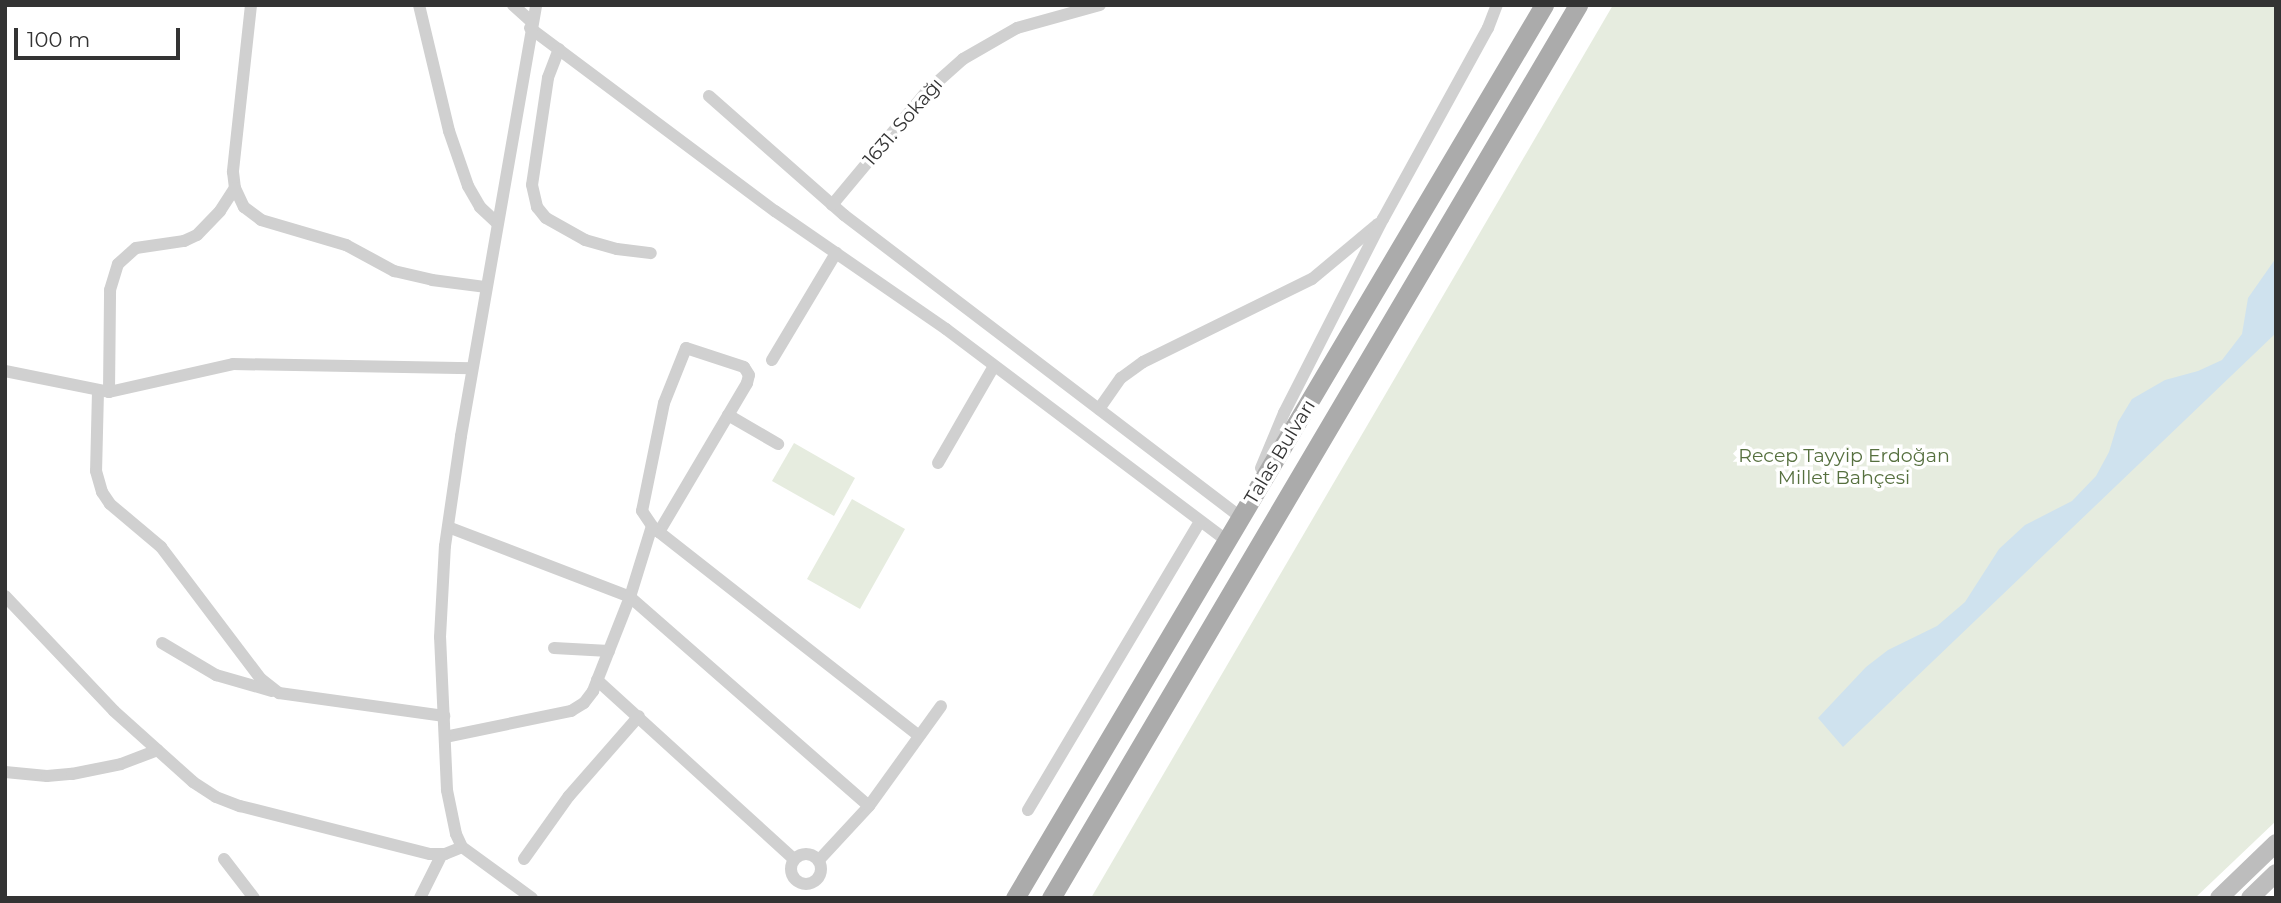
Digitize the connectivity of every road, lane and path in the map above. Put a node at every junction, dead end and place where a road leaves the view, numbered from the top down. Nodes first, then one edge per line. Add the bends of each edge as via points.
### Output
1 (251, 5) edge
2 (419, 5) edge
3 (513, 5) edge
4 (536, 5) edge
5 (1100, 5) edge
6 (1497, 5) edge
7 (1544, 5) edge
8 (1578, 5) edge
9 (1591, 5) edge
10 (531, 25) junction
11 (559, 49) junction
12 (709, 96) dead end
13 (234, 188) junction
14 (832, 205) junction
15 (1383, 219) junction
16 (496, 222) junction
17 (651, 253) dead end
18 (836, 253) junction
19 (485, 287) junction
20 (772, 360) dead end
21 (994, 366) junction
22 (472, 368) junction
23 (5, 372) edge
24 (104, 391) junction
25 (1099, 409) junction
26 (728, 415) junction
27 (778, 444) dead end
28 (938, 463) dead end
29 (1241, 517) junction
30 (1200, 520) junction
31 (448, 527) junction
32 (655, 529) junction
33 (1227, 541) junction
34 (5, 596) edge
35 (630, 597) junction
36 (162, 643) dead end
37 (554, 648) dead end
38 (609, 651) junction
39 (597, 680) junction
40 (279, 693) junction
41 (941, 706) dead end
42 (443, 716) junction
43 (639, 716) junction
44 (919, 736) junction
45 (445, 737) junction
46 (157, 750) junction
47 (5, 772) edge
48 (869, 806) junction
49 (1028, 810) dead end
50 (2276, 844) edge
51 (462, 846) junction
52 (442, 854) junction
53 (224, 859) dead end
54 (524, 859) dead end
55 (794, 859) junction
56 (819, 860) junction
57 (2276, 873) edge
58 (254, 898) edge
59 (420, 898) edge
60 (532, 898) edge
61 (1015, 898) edge
62 (1051, 898) edge
63 (1066, 898) edge
64 (2219, 898) edge
65 (2250, 898) edge

1 - 13 street
2 - 16 street via 449,131 468,186
3 - 10 street
4 - 10 street
5 - 14 street, 1631. Sokağı via 1017,28 963,59 926,92
6 - 15 street
7 - 29 main road, Talas Bulvarı
8 - 62 main road, Talas Bulvarı
9 - 63 main road
10 - 11 street
10 - 16 street
11 - 17 street via 548,78 534,172 537,207 546,218 585,240
11 - 18 street
12 - 14 street
13 - 19 street via 244,207 261,220 346,245 394,271
13 - 24 street via 197,235 136,248 118,264 110,290
14 - 25 street
15 - 25 street via 1312,279 1143,362 1121,378
15 - 29 street via 1284,413
16 - 19 street
18 - 20 street
18 - 21 street
19 - 22 street
21 - 28 street
21 - 30 street
22 - 24 street via 233,364
22 - 31 street
23 - 24 street
24 - 40 street via 96,471 102,492 161,547 254,671
25 - 29 street
26 - 27 street
26 - 32 street
26 - 32 street via 749,379 748,372 685,348 664,403 642,511
29 - 33 main road, Talas Bulvarı
30 - 33 street
30 - 49 street
31 - 35 street
31 - 42 street via 441,607
32 - 35 street
32 - 44 street
33 - 61 main road, Talas Bulvarı
34 - 46 street
35 - 38 street
35 - 48 street
36 - 40 street via 216,675
37 - 38 street
38 - 39 street
39 - 43 street
39 - 45 street via 589,697 570,711
40 - 42 street
41 - 44 street
42 - 45 street
43 - 54 street via 569,796
43 - 55 street
44 - 48 street
45 - 51 street via 449,798
46 - 47 street via 121,764 72,774
46 - 52 street via 193,782 228,802
48 - 56 street
50 - 64 street
51 - 52 street
51 - 60 street
52 - 59 street
53 - 58 street
55 - 56 street via 807,853
55 - 56 street via 794,878 808,884 820,876
57 - 65 street

